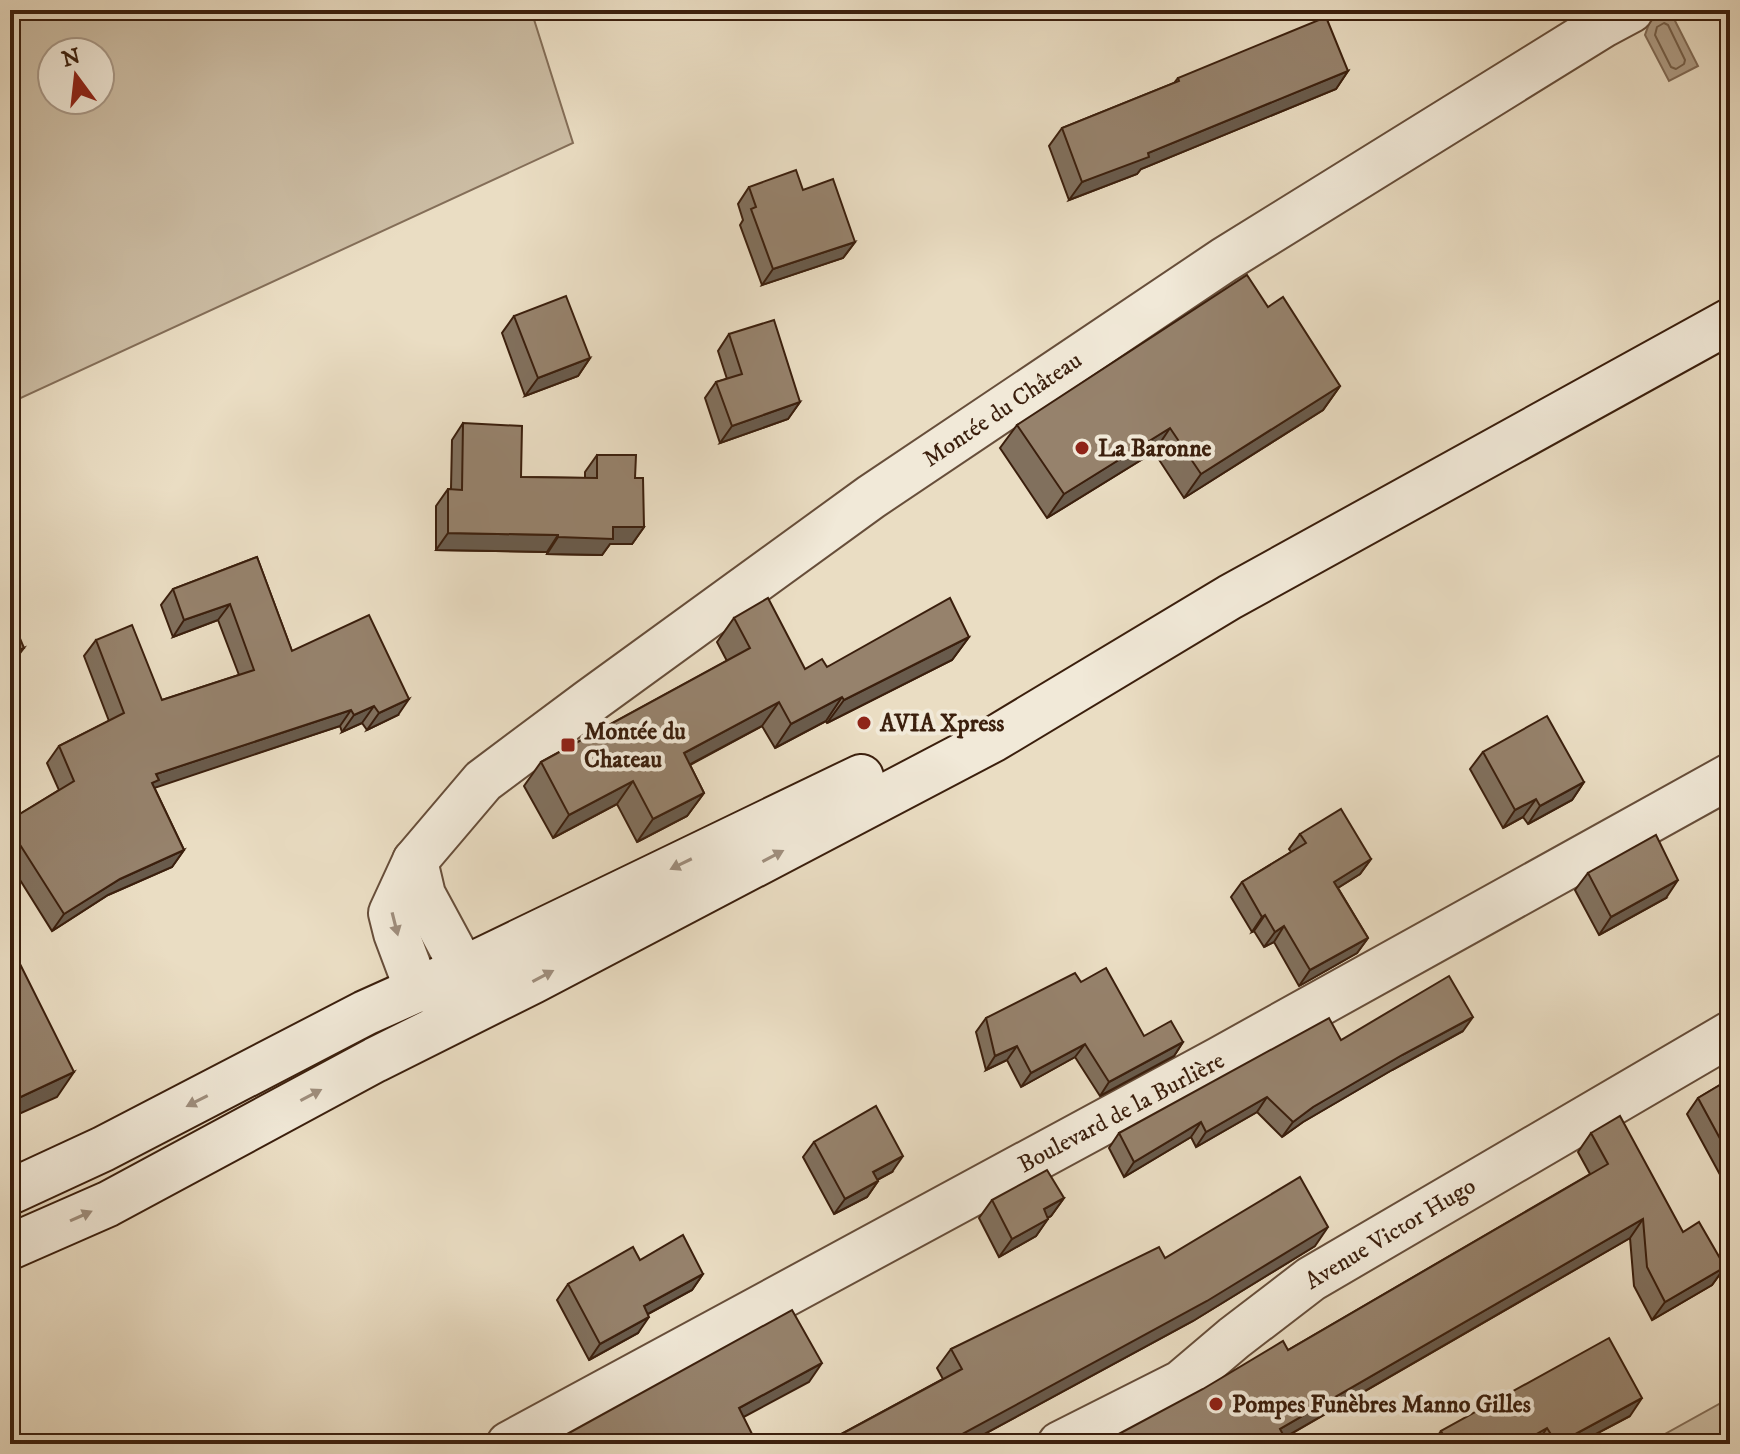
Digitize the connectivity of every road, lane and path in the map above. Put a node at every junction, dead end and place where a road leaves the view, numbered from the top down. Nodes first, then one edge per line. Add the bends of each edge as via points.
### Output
1 (1631, 10) edge
2 (1730, 321) edge
3 (1230, 597) junction
4 (1730, 776) edge
5 (439, 982) junction
6 (497, 1000) junction
7 (1730, 1034) edge
8 (375, 1060) junction
9 (10, 1192) edge
10 (10, 1247) edge
11 (509, 1444) edge
12 (1060, 1444) edge

1 - 5 street, Montée du Château via 1224,260 871,497 483,781 415,861 423,895 434,912
2 - 3 street
3 -> 5 street
6 -> 3 street via 994,739
4 - 11 street, Boulevard de la Burlière
5 - 6 street
5 - 8 street
5 -> 9 street via 365,1013
6 - 8 street
7 - 12 street, Avenue Victor Hugo via 1311,1279 1181,1383
10 -> 8 street via 108,1204

